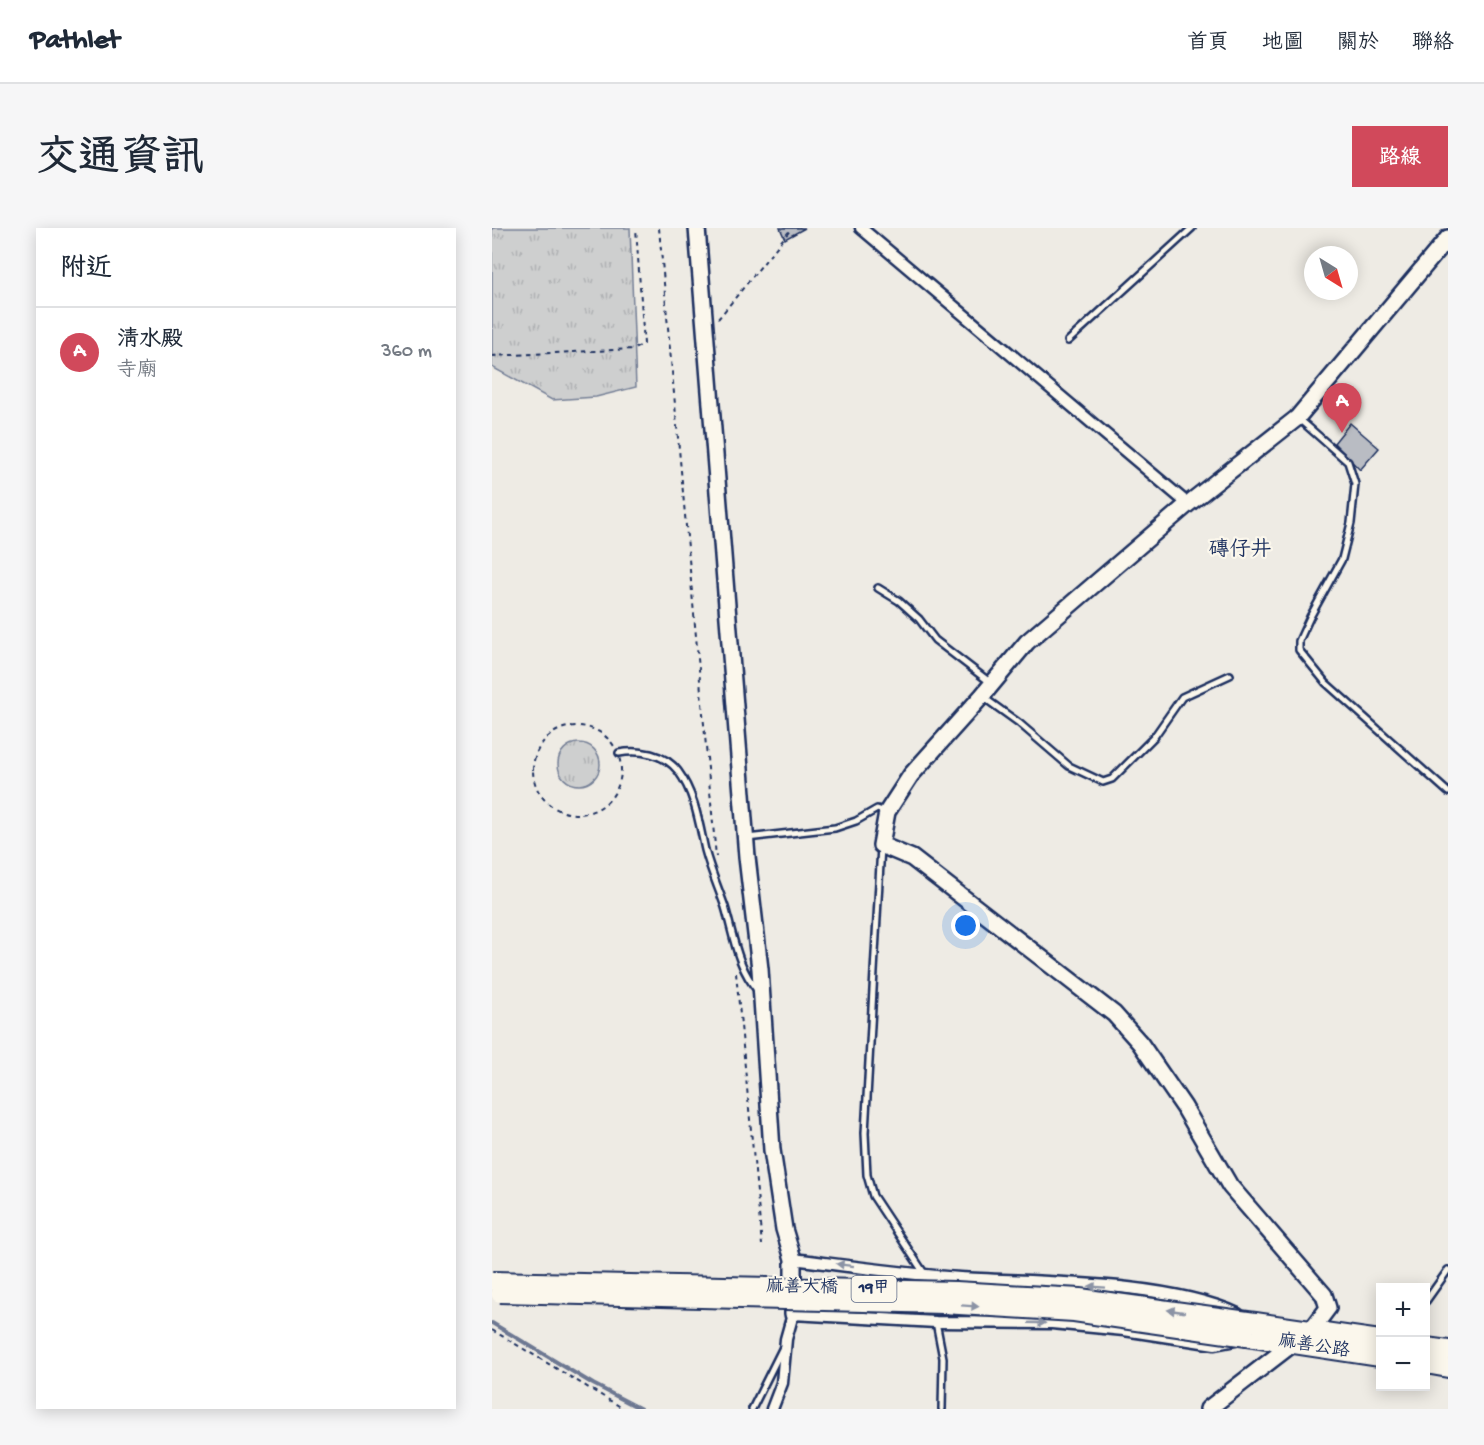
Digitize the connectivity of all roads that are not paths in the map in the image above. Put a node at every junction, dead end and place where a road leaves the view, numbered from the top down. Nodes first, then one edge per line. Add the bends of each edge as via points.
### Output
1 (697, 228) edge
2 (861, 228) edge
3 (1192, 228) edge
4 (1448, 238) edge
5 (1068, 340) dead end
6 (1298, 418) junction
7 (1188, 504) junction
8 (878, 588) dead end
9 (1230, 675) dead end
10 (993, 684) junction
11 (982, 696) junction
12 (619, 753) road end
13 (1448, 792) edge
14 (887, 812) junction
15 (747, 838) junction
16 (881, 845) junction
17 (762, 995) junction
18 (793, 1259) junction
19 (1448, 1270) edge
20 (924, 1275) junction
21 (492, 1281) edge
22 (492, 1293) edge
23 (1430, 1294) edge
24 (793, 1314) junction
25 (936, 1322) junction
26 (1313, 1328) junction
27 (1251, 1329) junction
28 (786, 1339) junction
29 (1376, 1339) edge
30 (1294, 1344) junction
31 (1430, 1348) edge
32 (1448, 1350) edge
33 (1376, 1356) edge
34 (1430, 1365) edge
35 (1448, 1368) edge
36 (752, 1409) edge
37 (772, 1409) edge
38 (942, 1409) edge
39 (1208, 1409) edge

1 - 15 street
2 - 7 street
3 - 5 lane
4 - 6 street
6 - 7 street
6 - 13 lane via 1348,462 1355,484 1342,559 1310,617 1299,650 1326,683
7 - 10 street via 1027,642
8 - 10 lane via 899,601 935,640
9 - 11 lane via 1182,697 1154,737 1112,779 1103,782 1069,766
10 - 11 street
11 - 14 street via 911,775
12 - 17 lane via 634,750 655,755 677,770 693,800 738,957 746,977
14 - 15 lane via 877,809 835,828
14 - 16 street
15 - 17 street
16 - 20 lane via 865,1134 867,1175 873,1196
16 - 26 street via 912,858 1114,1014 1140,1043 1184,1107 1230,1186 1324,1295 1328,1308
17 - 18 street via 772,1150 784,1229
20 -> 18 street
18 - 24 street
19 - 23 lane
27 -> 20 street via 1216,1304 1131,1289
27 -> 21 main road, 麻善大橋 / 19甲, bridge via 1080,1298 956,1291
22 -> 27 main road, 麻善大橋 / 19甲, bridge via 943,1304
24 - 25 street
24 - 28 street
25 -> 27 street via 1052,1323 1215,1344
25 - 38 lane via 943,1358
26 - 27 main road, 麻善公路 / 19甲
26 - 29 main road, 麻善公路 / 19甲
26 - 30 street
27 - 30 main road, 麻善公路 / 19甲
28 - 36 lane
28 - 37 street via 782,1383
30 - 33 main road, 麻善公路 / 19甲
30 - 39 street
31 - 32 main road
34 - 35 main road

